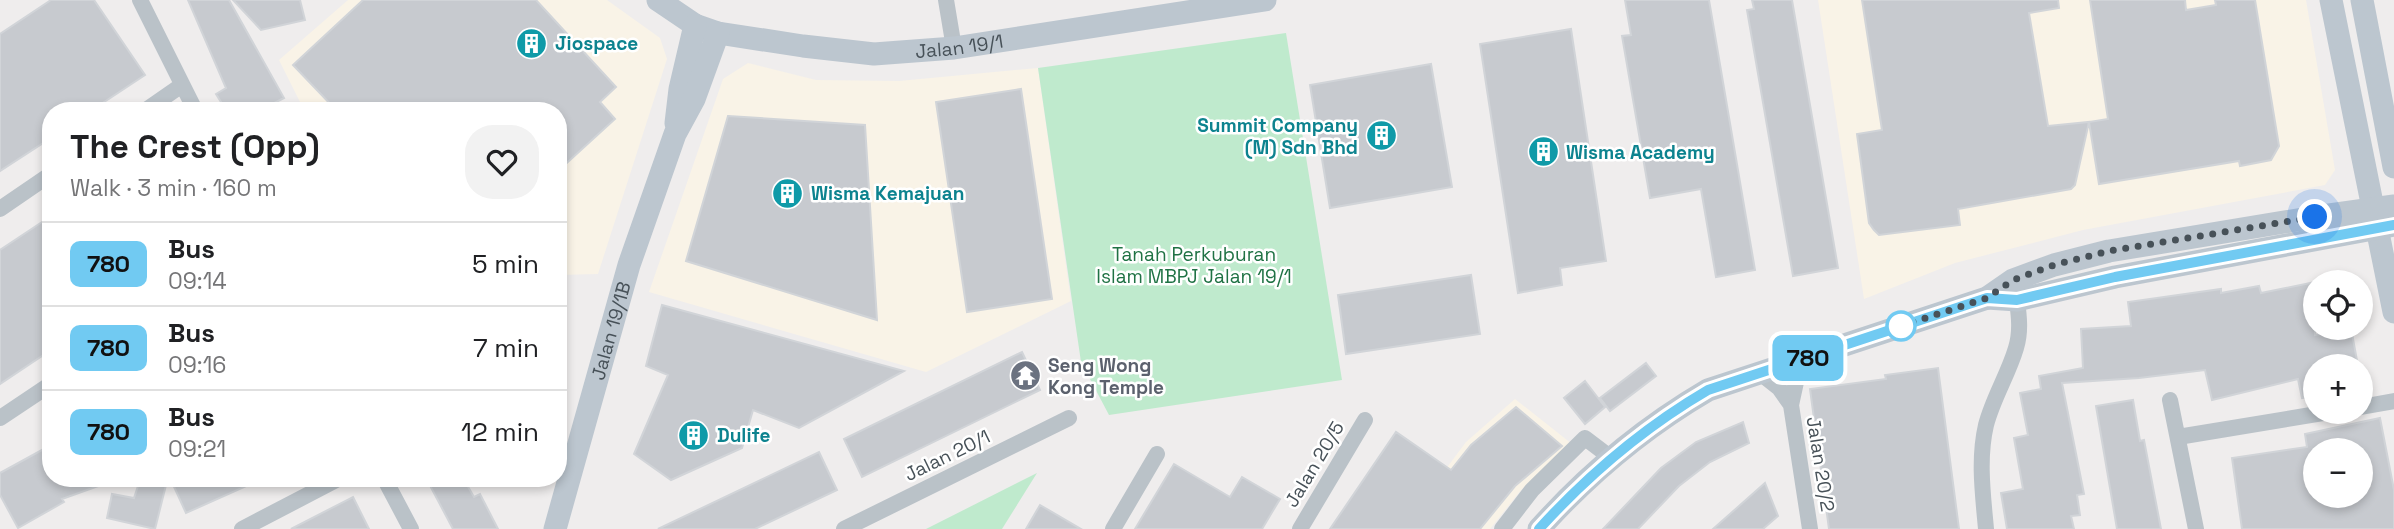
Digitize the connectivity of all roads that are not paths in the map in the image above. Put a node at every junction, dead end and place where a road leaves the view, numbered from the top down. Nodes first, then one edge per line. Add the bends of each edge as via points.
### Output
1 (140, 0) edge
2 (658, 0) edge
3 (946, 0) edge
4 (1265, 0) edge
5 (2331, 0) edge
6 (2362, 0) edge
7 (695, 25) junction
8 (718, 33) junction
9 (954, 48) junction
10 (182, 85) junction
11 (157, 102) edge
12 (191, 102) edge
13 (2391, 126) edge
14 (675, 134) junction
15 (2364, 165) junction
16 (2394, 167) edge
17 (42, 180) edge
18 (0, 209) edge
19 (2384, 217) edge
20 (2317, 227) junction
21 (2389, 285) junction
22 (1987, 298) junction
23 (2017, 300) junction
24 (2394, 312) edge
25 (1810, 357) junction
26 (1760, 373) junction
27 (42, 390) edge
28 (2170, 400) dead end
29 (2394, 401) edge
30 (1791, 405) junction
31 (2373, 405) edge
32 (2303, 416) edge
33 (0, 418) edge
34 (1069, 418) dead end
35 (1365, 420) dead end
36 (2178, 437) junction
37 (1157, 454) dead end
38 (1610, 457) junction
39 (567, 486) edge
40 (323, 487) edge
41 (389, 487) edge
42 (567, 487) edge
43 (242, 529) edge
44 (411, 529) edge
45 (555, 529) edge
46 (844, 529) edge
47 (1113, 529) edge
48 (1300, 529) edge
49 (1502, 529) edge
50 (1539, 529) edge
51 (1810, 529) edge
52 (1986, 529) edge
53 (2196, 529) edge

1 - 10 street
2 - 7 street, Jalan 19/1
3 - 9 street
4 - 9 street, Jalan 19/1
5 - 15 street
6 - 13 street
7 - 8 street, Jalan 19/1
7 - 14 street, Jalan 19/1B
8 - 9 street, Jalan 19/1 via 874,54
8 - 14 street, Jalan 19/1B via 694,99
10 - 11 street
10 - 12 street
13 - 16 street
14 - 39 street, Jalan 19/1B via 629,265
15 - 19 street
15 - 20 street via 2353,194
17 - 18 street
19 - 20 street
19 - 21 street
20 - 21 street via 2367,252
20 - 22 street via 2095,255 2013,280
20 - 23 street
21 - 24 street
22 - 23 street
22 - 25 street
23 - 52 street via 2016,348 1986,427 1981,469
25 - 26 street
25 - 30 street, Jalan 20/2 via 1796,382
26 - 30 street, Jalan 20/2
26 - 38 street via 1708,390
27 - 33 street
28 - 36 street
29 - 31 street
30 - 51 street, Jalan 20/2
32 - 36 street
34 - 46 street, Jalan 20/1
35 - 48 street, Jalan 20/5
36 - 53 street
37 - 47 street
38 - 49 street via 1585,438 1532,490
38 - 50 street
40 - 43 street
41 - 44 street
42 - 45 street, Jalan 19/1B

